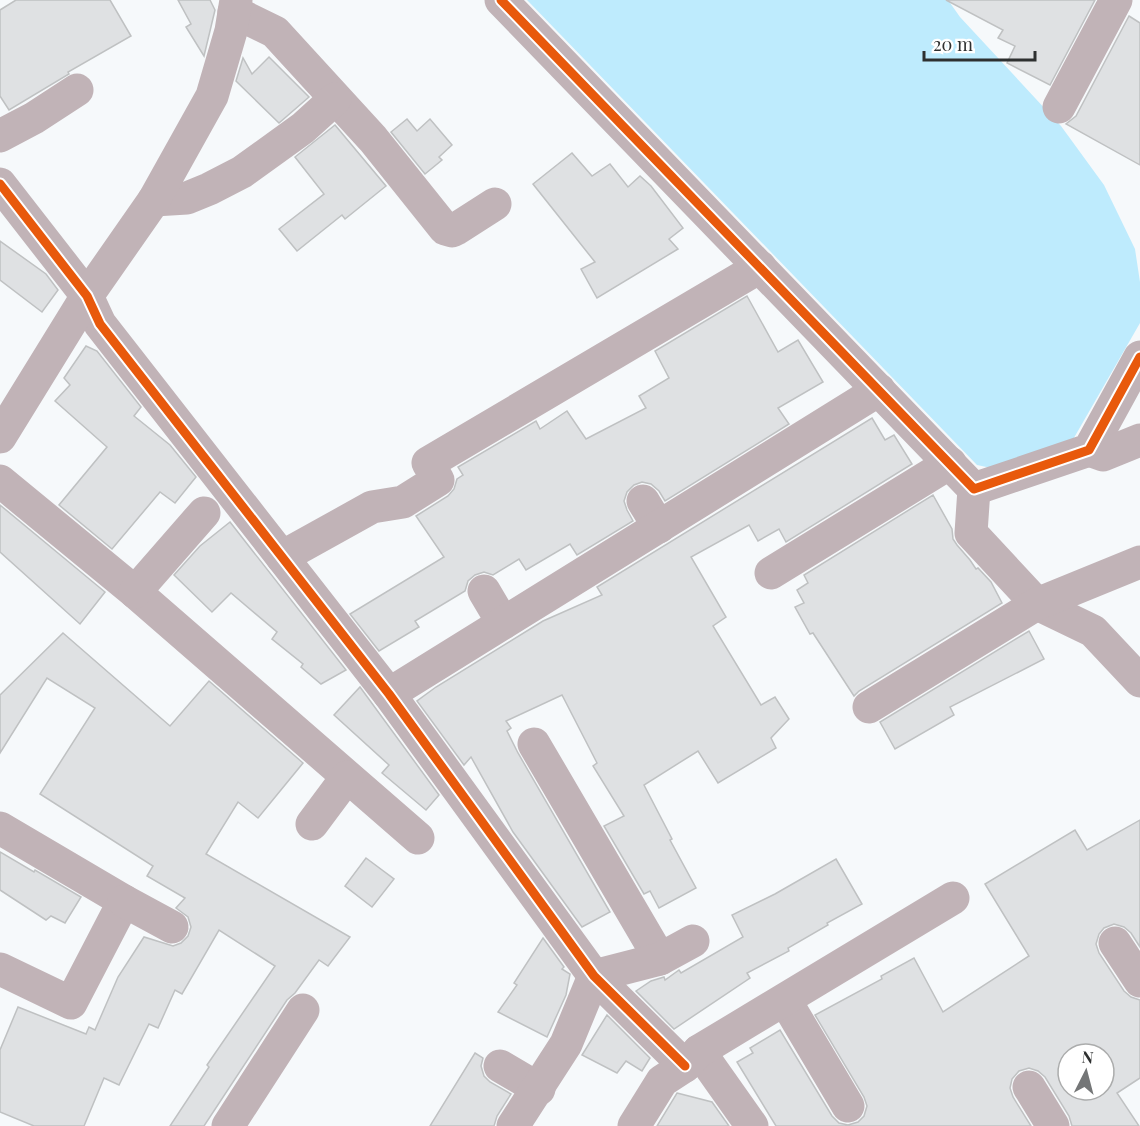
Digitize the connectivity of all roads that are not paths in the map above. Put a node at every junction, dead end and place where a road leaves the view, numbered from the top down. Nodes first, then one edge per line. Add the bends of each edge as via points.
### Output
1 (501, 0) edge
2 (1116, 0) edge
3 (1132, 0) edge
4 (1140, 4) edge
5 (235, 6) edge
6 (77, 90) dead end
7 (335, 99) junction
8 (1059, 107) dead end
9 (0, 136) edge
10 (0, 184) edge
11 (154, 200) junction
12 (495, 204) dead end
13 (760, 267) junction
14 (87, 296) junction
15 (1140, 357) edge
16 (879, 390) junction
17 (0, 437) edge
18 (1140, 440) edge
19 (1089, 450) junction
20 (950, 463) junction
21 (0, 481) edge
22 (975, 489) junction
23 (204, 513) dead end
24 (282, 557) junction
25 (1140, 562) edge
26 (771, 573) dead end
27 (484, 591) dead end
28 (135, 592) junction
29 (1037, 604) junction
30 (503, 623) junction
31 (1140, 681) edge
32 (389, 694) junction
33 (869, 707) dead end
34 (534, 744) dead end
35 (347, 777) junction
36 (312, 824) dead end
37 (0, 828) edge
38 (417, 838) dead end
39 (953, 898) dead end
40 (124, 901) junction
41 (172, 927) dead end
42 (693, 941) dead end
43 (1115, 943) dead end
44 (660, 959) junction
45 (0, 969) edge
46 (594, 976) junction
47 (1140, 981) edge
48 (784, 1000) junction
49 (303, 1010) dead end
50 (692, 1059) junction
51 (500, 1066) dead end
52 (1029, 1088) dead end
53 (539, 1089) junction
54 (848, 1106) dead end
55 (228, 1126) edge
56 (513, 1126) edge
57 (634, 1126) edge
58 (752, 1126) edge
59 (1053, 1126) edge

1 - 13 street
2 - 8 street
3 - 4 street
5 - 7 street via 275,32
5 - 11 street via 212,96
6 - 9 street
7 - 11 street via 303,128 242,172 187,198
7 - 12 street via 373,139 445,229 452,231
10 - 14 street
11 - 14 street
13 - 16 street
13 - 24 street via 428,463 438,480 403,502 372,507
14 - 17 street
14 - 24 street via 100,324
15 - 19 street
16 - 20 street
16 - 30 street via 651,514
18 - 19 street via 1103,455
19 - 22 street
20 - 22 street
20 - 26 street
21 - 28 street
22 - 29 street via 971,533
23 - 28 street
24 - 32 street
25 - 29 street
27 - 30 street
28 - 35 street
29 - 31 street via 1093,631
29 - 33 street
30 - 32 street
32 - 46 street
34 - 44 street
35 - 36 street
35 - 38 street
37 - 40 street
39 - 48 street
40 - 41 street
40 - 45 street via 71,1003
42 - 44 street
43 - 47 street
44 - 46 street
46 - 50 street via 669,1048
46 - 53 street via 566,1044
48 - 50 street
48 - 54 street
49 - 55 street
50 - 57 street via 662,1081
50 - 58 street
51 - 53 street
52 - 59 street
53 - 56 street

